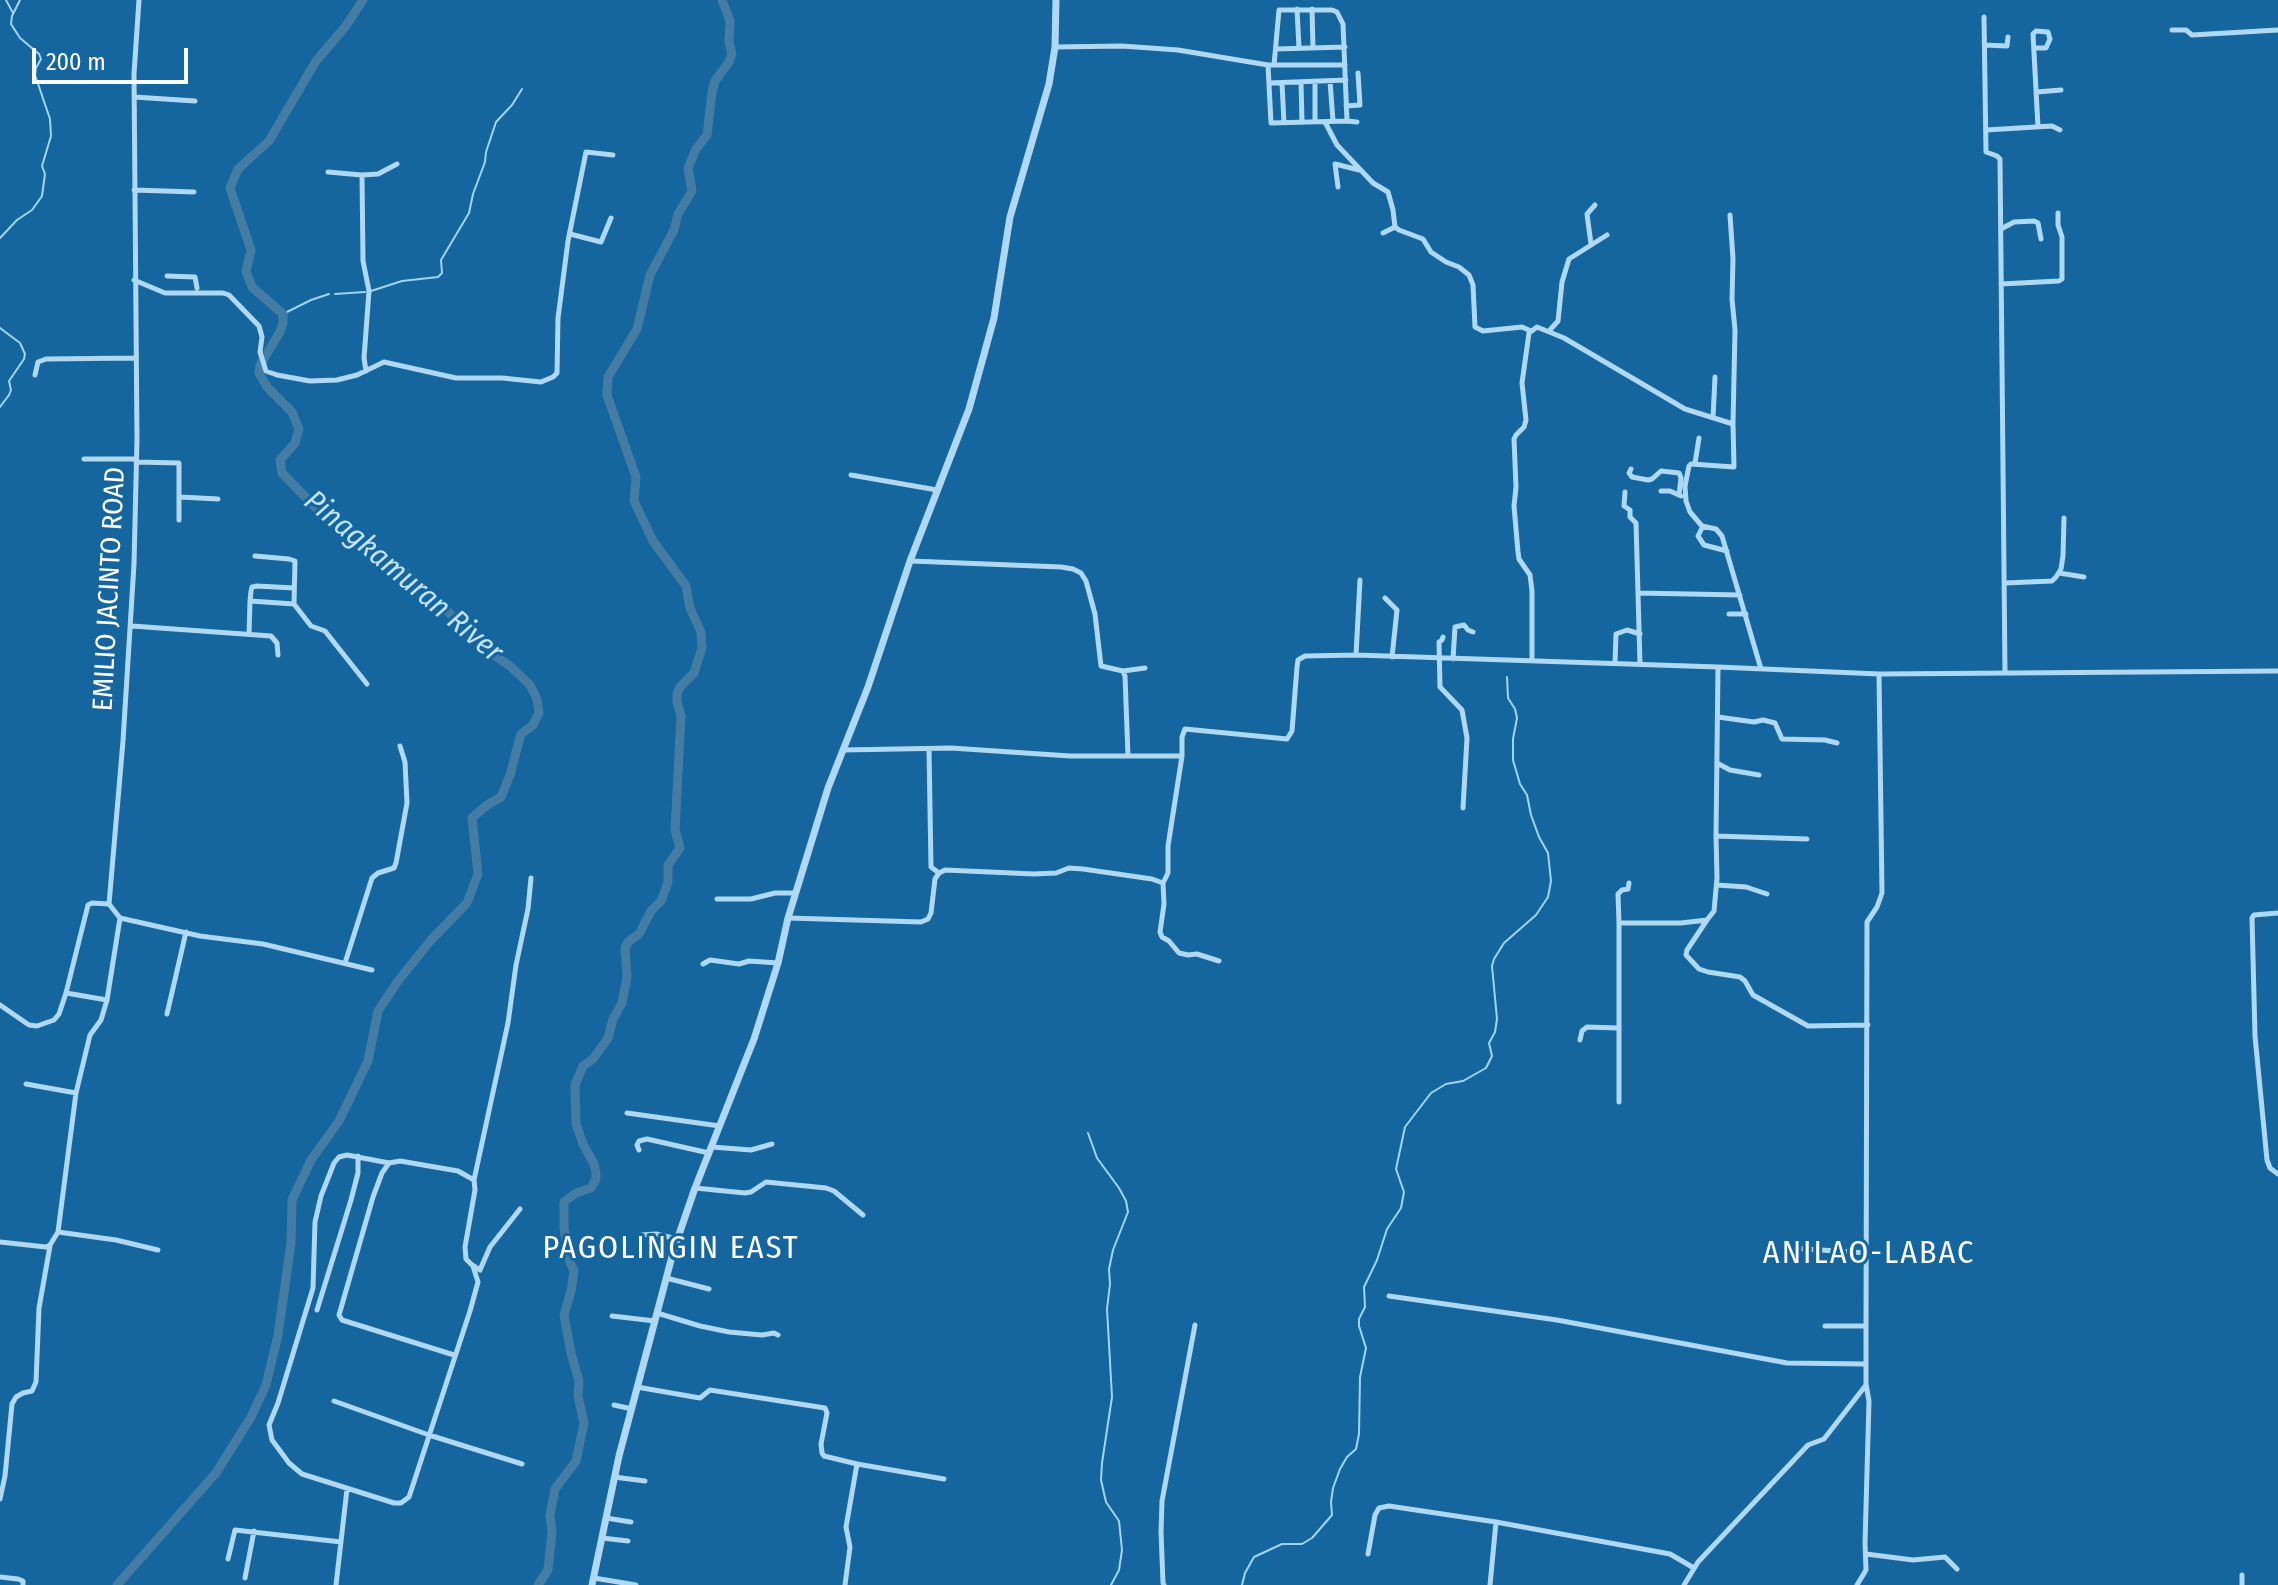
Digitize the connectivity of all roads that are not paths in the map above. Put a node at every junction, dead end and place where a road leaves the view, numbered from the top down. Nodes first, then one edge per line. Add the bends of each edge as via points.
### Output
1 (139, 0) edge
2 (1056, 0) edge
3 (1297, 9) junction
4 (1312, 9) junction
5 (1984, 17) dead end
6 (2172, 30) dead end
7 (2278, 30) edge
8 (2008, 37) dead end
9 (1985, 45) junction
10 (1055, 47) junction
11 (1345, 47) junction
12 (1299, 48) junction
13 (1313, 48) junction
14 (2035, 48) dead end
15 (1276, 49) junction
16 (1271, 65) junction
17 (1345, 65) junction
18 (1358, 73) dead end
19 (1346, 80) junction
20 (1315, 81) junction
21 (1330, 81) junction
22 (1301, 82) junction
23 (1269, 83) junction
24 (1282, 83) junction
25 (2061, 90) dead end
26 (2037, 92) junction
27 (134, 97) junction
28 (195, 101) dead end
29 (1346, 106) junction
30 (1333, 121) junction
31 (1347, 121) junction
32 (1302, 122) junction
33 (1315, 122) junction
34 (1325, 122) junction
35 (1357, 122) dead end
36 (1284, 123) junction
37 (2038, 127) junction
38 (1986, 130) junction
39 (2060, 130) dead end
40 (613, 155) dead end
41 (397, 164) dead end
42 (1360, 170) junction
43 (328, 172) dead end
44 (362, 175) junction
45 (1338, 187) dead end
46 (134, 190) junction
47 (194, 192) dead end
48 (1595, 205) dead end
49 (2058, 213) dead end
50 (1730, 215) dead end
51 (611, 218) dead end
52 (1395, 227) junction
53 (2000, 229) junction
54 (1383, 233) dead end
55 (570, 234) junction
56 (1607, 235) dead end
57 (2041, 239) dead end
58 (1591, 244) junction
59 (167, 276) dead end
60 (134, 280) junction
61 (2001, 284) junction
62 (197, 291) junction
63 (1531, 331) junction
64 (1549, 331) junction
65 (136, 358) junction
66 (366, 371) junction
67 (35, 375) dead end
68 (1715, 377) dead end
69 (1713, 418) junction
70 (1733, 424) junction
71 (1699, 438) dead end
72 (84, 459) dead end
73 (136, 460) junction
74 (1695, 463) junction
75 (1631, 469) dead end
76 (851, 475) dead end
77 (937, 490) junction
78 (1661, 491) dead end
79 (1625, 492) dead end
80 (1682, 496) junction
81 (180, 497) junction
82 (218, 499) dead end
83 (2064, 518) dead end
84 (179, 520) dead end
85 (1703, 526) junction
86 (1727, 551) junction
87 (255, 556) dead end
88 (910, 561) junction
89 (2059, 573) junction
90 (2084, 577) dead end
91 (1360, 580) dead end
92 (2005, 583) junction
93 (294, 588) junction
94 (1638, 593) junction
95 (1740, 595) junction
96 (1385, 598) dead end
97 (250, 601) junction
98 (294, 604) junction
99 (1729, 614) dead end
100 (1746, 614) junction
101 (132, 626) junction
102 (1473, 632) dead end
103 (249, 634) junction
104 (1640, 634) junction
105 (1443, 637) dead end
106 (278, 655) dead end
107 (1356, 655) junction
108 (1453, 656) junction
109 (1392, 657) junction
110 (1439, 657) junction
111 (1532, 660) junction
112 (1615, 663) junction
113 (1640, 664) junction
114 (1718, 667) junction
115 (1145, 668) dead end
116 (1761, 669) junction
117 (1123, 671) junction
118 (2278, 671) edge
119 (2005, 672) junction
120 (1879, 674) junction
121 (367, 684) dead end
122 (1718, 717) junction
123 (1837, 743) dead end
124 (400, 746) dead end
125 (929, 749) junction
126 (843, 750) junction
127 (1128, 756) junction
128 (1182, 756) junction
129 (1717, 763) junction
130 (1759, 775) dead end
131 (1463, 808) dead end
132 (1716, 836) junction
133 (1807, 839) dead end
134 (939, 873) junction
135 (531, 878) dead end
136 (1163, 883) junction
137 (1629, 883) dead end
138 (1717, 885) junction
139 (797, 893) junction
140 (1767, 894) dead end
141 (717, 899) dead end
142 (109, 904) junction
143 (2278, 913) edge
144 (120, 918) junction
145 (788, 918) junction
146 (1707, 920) junction
147 (1619, 923) junction
148 (186, 932) junction
149 (1219, 961) dead end
150 (345, 963) junction
151 (778, 963) junction
152 (703, 964) dead end
153 (372, 970) dead end
154 (66, 993) junction
155 (107, 1000) junction
156 (0, 1005) edge
157 (167, 1014) dead end
158 (1868, 1025) junction
159 (1618, 1028) junction
160 (1580, 1040) dead end
161 (26, 1084) dead end
162 (76, 1093) junction
163 (1619, 1102) dead end
164 (627, 1113) dead end
165 (720, 1126) junction
166 (772, 1144) dead end
167 (639, 1150) dead end
168 (710, 1150) junction
169 (358, 1156) junction
170 (389, 1163) junction
171 (2278, 1174) edge
172 (474, 1180) junction
173 (695, 1188) junction
174 (520, 1209) dead end
175 (863, 1215) dead end
176 (58, 1232) junction
177 (642, 1235) dead end
178 (677, 1239) junction
179 (0, 1242) edge
180 (50, 1245) junction
181 (1790, 1248) dead end
182 (158, 1250) dead end
183 (1867, 1253) junction
184 (473, 1266) junction
185 (666, 1278) junction
186 (709, 1289) dead end
187 (1389, 1296) dead end
188 (317, 1310) dead end
189 (612, 1316) dead end
190 (656, 1317) junction
191 (1195, 1325) dead end
192 (1825, 1326) dead end
193 (1866, 1326) junction
194 (778, 1335) dead end
195 (454, 1355) junction
196 (1866, 1364) junction
197 (1866, 1384) junction
198 (637, 1387) junction
199 (334, 1401) dead end
200 (614, 1405) dead end
201 (632, 1409) junction
202 (429, 1435) junction
203 (522, 1464) dead end
204 (857, 1464) junction
205 (614, 1477) junction
206 (944, 1479) dead end
207 (645, 1481) dead end
208 (347, 1489) junction
209 (0, 1499) edge
210 (605, 1517) junction
211 (631, 1522) dead end
212 (1496, 1522) junction
213 (254, 1531) junction
214 (601, 1537) junction
215 (628, 1541) dead end
216 (341, 1542) junction
217 (1368, 1554) dead end
218 (1866, 1554) junction
219 (1875, 1555) junction
220 (228, 1559) dead end
221 (1694, 1568) junction
222 (1957, 1569) dead end
223 (1866, 1570) junction
224 (2242, 1575) dead end
225 (0, 1577) edge
226 (245, 1578) dead end
227 (593, 1582) edge
228 (23, 1585) edge
229 (336, 1585) edge
230 (636, 1585) edge
231 (845, 1585) edge
232 (1164, 1585) edge
233 (1490, 1585) edge
234 (1684, 1585) edge
235 (1857, 1585) edge
236 (2242, 1585) edge

1 - 27 street, EMILIO JACINTO ROAD
2 - 10 street
3 - 4 street
3 - 12 street
3 - 15 street via 1278,11
4 - 11 street via 1337,12
4 - 13 street
5 - 9 street
6 - 7 street via 2192,35
8 - 9 street via 2007,46
9 - 38 street
10 - 16 street via 1178,50
10 - 77 street via 1042,115 1010,217 982,366
11 - 13 street
11 - 17 street
12 - 13 street
12 - 15 street
14 - 26 street
15 - 16 street
16 - 17 street
16 - 23 street
17 - 19 street
18 - 29 street via 1361,105
19 - 21 street
19 - 29 street
20 - 21 street
20 - 22 street
20 - 33 street
21 - 30 street
22 - 24 street
22 - 32 street
23 - 24 street
23 - 36 street via 1271,123
24 - 36 street
25 - 26 street
26 - 37 street
27 - 28 street
27 - 46 street, EMILIO JACINTO ROAD
29 - 31 street
30 - 31 street
30 - 34 street
31 - 35 street
32 - 33 street
32 - 36 street
33 - 34 street
34 - 42 street
37 - 38 street
37 - 39 street
38 - 53 street via 1986,152 2000,159
40 - 55 street via 586,152
41 - 44 street
42 - 45 street via 1335,164
42 - 52 street via 1388,192
43 - 44 street
44 - 66 street via 363,261 369,291
46 - 47 street
46 - 60 street, EMILIO JACINTO ROAD
48 - 58 street via 1586,219
49 - 61 street via 2062,279
50 - 70 street
51 - 55 street via 601,242
52 - 54 street
52 - 63 street via 1423,239 1431,252 1469,275 1475,327
53 - 57 street via 2036,221
53 - 61 street
55 - 66 street via 553,377 541,382 456,378 384,362
56 - 58 street
58 - 64 street via 1569,259 1558,321
59 - 62 street via 195,277
60 - 62 street via 165,293
60 - 65 street, EMILIO JACINTO ROAD
61 - 92 street
62 - 66 street via 234,299 262,331 260,352 266,371 310,381
63 - 64 street
63 - 111 street via 1522,383 1526,420 1514,439 1514,506 1519,559 1531,583
64 - 69 street via 1685,409
65 - 67 street via 46,359 38,362
65 - 73 street, EMILIO JACINTO ROAD
68 - 69 street
69 - 70 street
70 - 74 street via 1734,467
71 - 74 street
72 - 73 street
73 - 81 street via 179,463
73 - 101 street, EMILIO JACINTO ROAD
74 - 80 street via 1689,466
75 - 80 street via 1632,477 1648,480 1661,471 1679,473
76 - 77 street
77 - 88 street
78 - 80 street
79 - 94 street via 1624,506 1636,523
80 - 85 street
81 - 82 street
81 - 84 street
83 - 89 street
85 - 86 street via 1719,530
85 - 86 street via 1698,536 1704,545
86 - 95 street
87 - 93 street via 293,559
88 - 117 street via 1078,571 1095,614 1101,666
88 - 126 street
89 - 90 street
89 - 92 street via 2052,581
91 - 107 street
92 - 119 street
93 - 97 street via 252,587
93 - 98 street
94 - 95 street
94 - 104 street
95 - 100 street
96 - 109 street via 1397,610
97 - 98 street
97 - 103 street
98 - 121 street via 311,626 325,631
99 - 100 street
100 - 116 street
101 - 103 street
101 - 142 street, EMILIO JACINTO ROAD
102 - 108 street via 1456,625
103 - 106 street via 274,638
104 - 112 street via 1616,634
104 - 113 street
105 - 110 street
107 - 109 street
107 - 128 street via 1298,660 1287,739 1185,729
108 - 110 street
108 - 111 street
109 - 110 street
110 - 131 street via 1440,687 1465,719
111 - 112 street
112 - 113 street
113 - 114 street
114 - 116 street
114 - 122 street
115 - 117 street
116 - 120 street
117 - 127 street
118 - 119 street
119 - 120 street
120 - 158 street via 1882,893 1867,922
122 - 123 street via 1775,723 1782,739
122 - 129 street
124 - 150 street via 407,803 396,863 372,878
125 - 126 street
125 - 127 street
125 - 134 street via 931,867
126 - 139 street
127 - 128 street
128 - 136 street
129 - 130 street
129 - 132 street
132 - 133 street
132 - 138 street
134 - 136 street via 1056,873 1069,868
134 - 145 street via 931,913 921,922
135 - 172 street via 508,1023
136 - 149 street via 1162,937 1179,953
137 - 147 street via 1618,894
138 - 140 street
138 - 146 street via 1714,911
139 - 141 street
139 - 145 street
142 - 144 street
142 - 154 street via 88,905
143 - 171 street via 2252,918 2255,1036 2267,1160
144 - 148 street
144 - 155 street
145 - 151 street
146 - 147 street
146 - 158 street via 1686,955 1699,969 1740,977 1753,995 1808,1026
147 - 159 street
148 - 150 street
148 - 157 street
150 - 153 street
151 - 152 street
151 - 165 street
154 - 155 street
154 - 156 street via 54,1020 37,1026
155 - 162 street via 90,1035
158 - 183 street
159 - 160 street via 1587,1027
159 - 163 street
161 - 162 street
162 - 176 street
164 - 165 street
165 - 168 street
166 - 168 street
167 - 168 street via 639,1141 647,1139
168 - 173 street
169 - 170 street
169 - 188 street via 351,1200
169 - 208 street via 339,1157 321,1196 313,1288 269,1425 272,1440 302,1474
170 - 172 street via 458,1171
170 - 195 street via 373,1197 339,1315
172 - 184 street via 465,1247
173 - 175 street via 745,1193 766,1182 826,1188
173 - 178 street
174 - 184 street via 490,1247 480,1270
176 - 180 street
176 - 182 street
177 - 178 street
178 - 185 street
179 - 180 street
180 - 209 street via 39,1308 36,1382 12,1404
181 - 183 street
183 - 193 street
184 - 195 street via 478,1282
185 - 186 street
185 - 190 street
187 - 196 street via 1557,1320 1787,1363
189 - 190 street
190 - 194 street via 729,1332
190 - 198 street
191 - 232 street via 1162,1501
192 - 193 street
193 - 196 street
195 - 202 street
196 - 197 street
197 - 218 street
197 - 221 street via 1824,1439 1808,1445
198 - 201 street
198 - 204 street via 700,1398 710,1390 825,1408 822,1453
199 - 202 street
200 - 201 street
201 - 205 street
202 - 203 street
202 - 208 street via 409,1497 401,1503
204 - 206 street
204 - 231 street via 846,1527 850,1547
205 - 207 street
205 - 210 street
208 - 216 street
210 - 211 street
210 - 214 street
212 - 217 street via 1379,1508
212 - 221 street via 1670,1554
212 - 233 street
213 - 216 street
213 - 220 street via 234,1531
213 - 226 street
214 - 215 street
214 - 227 street
216 - 229 street
218 - 219 street
218 - 223 street
219 - 222 street via 1945,1557
219 - 223 street
221 - 234 street
223 - 235 street
224 - 236 street
225 - 228 street via 18,1579
227 - 230 street

